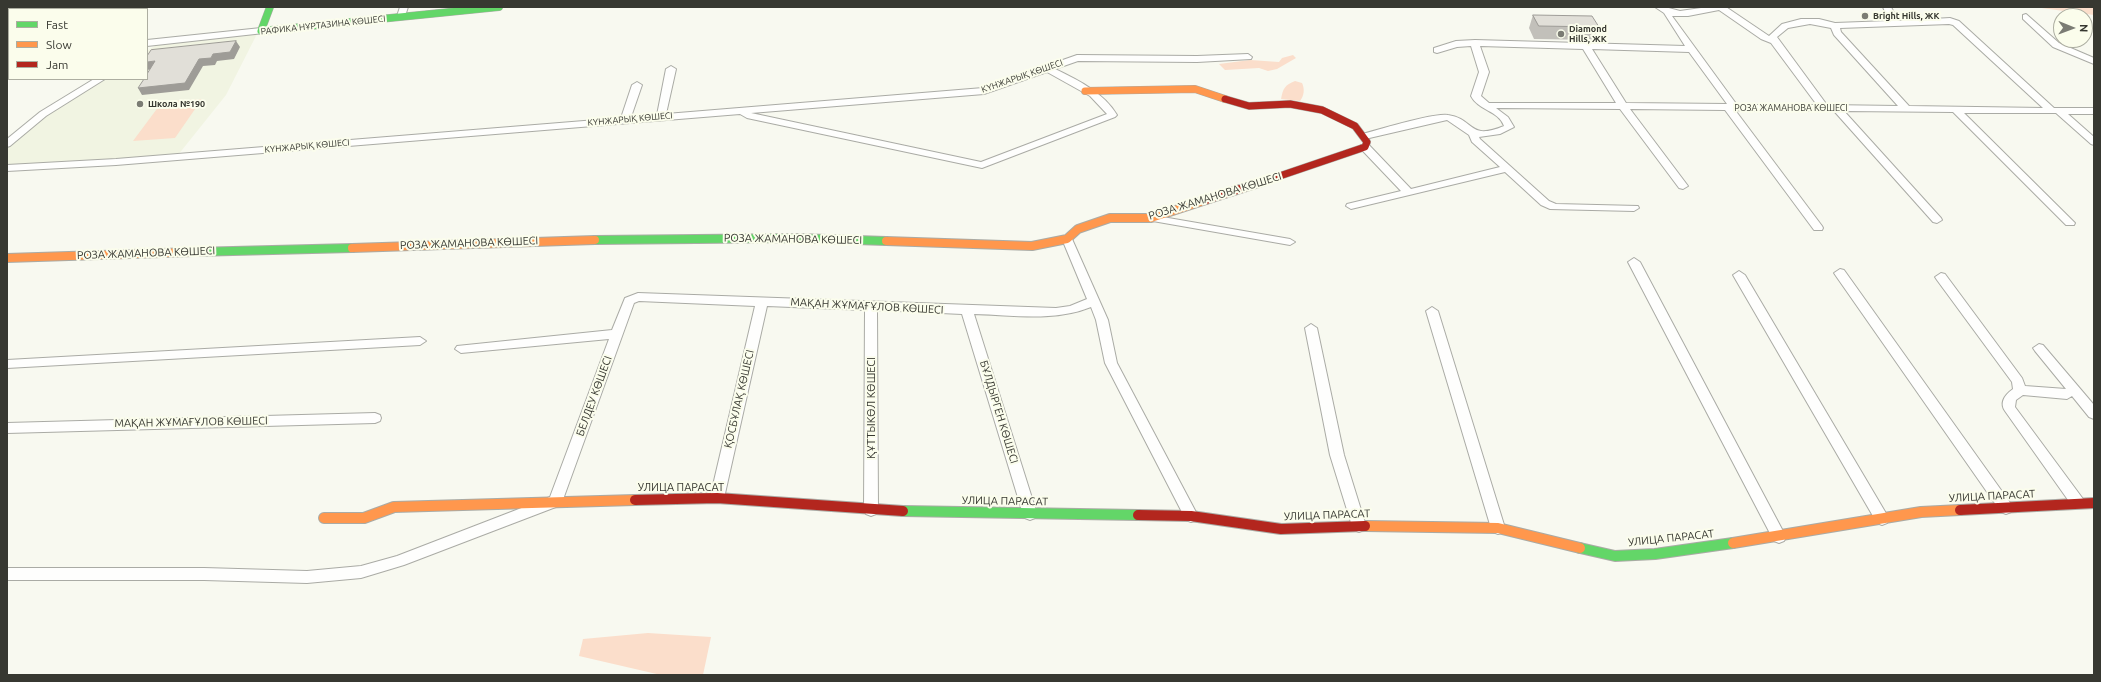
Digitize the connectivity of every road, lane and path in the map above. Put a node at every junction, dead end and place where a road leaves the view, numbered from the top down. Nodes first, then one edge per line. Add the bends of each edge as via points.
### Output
1 (270, 7) edge
2 (404, 7) edge
3 (499, 7) edge
4 (1659, 7) edge
5 (1720, 7) edge
6 (1887, 7) edge
7 (1668, 13) junction
8 (401, 16) junction
9 (2026, 17) dead end
10 (1894, 22) junction
11 (1835, 26) junction
12 (261, 31) junction
13 (1774, 40) junction
14 (158, 42) junction
15 (148, 43) edge
16 (1475, 43) junction
17 (1586, 46) junction
18 (148, 49) edge
19 (1692, 49) junction
20 (1437, 50) dead end
21 (1248, 57) dead end
22 (2094, 61) edge
23 (1046, 68) junction
24 (671, 69) dead end
25 (98, 80) edge
26 (637, 85) dead end
27 (1086, 90) junction
28 (1622, 105) junction
29 (1488, 107) junction
30 (1731, 107) junction
31 (1824, 108) junction
32 (1836, 108) junction
33 (1906, 109) junction
34 (742, 110) junction
35 (1956, 110) junction
36 (2056, 111) junction
37 (2094, 111) edge
38 (661, 117) junction
39 (625, 120) junction
40 (20, 133) junction
41 (7, 134) edge
42 (1474, 134) junction
43 (1365, 136) junction
44 (2094, 142) edge
45 (7, 144) edge
46 (1365, 147) junction
47 (7, 168) edge
48 (1506, 169) junction
49 (1683, 186) dead end
50 (1408, 192) junction
51 (1351, 206) dead end
52 (1634, 208) dead end
53 (1151, 218) junction
54 (1936, 220) dead end
55 (2070, 223) dead end
56 (1818, 228) dead end
57 (1067, 239) junction
58 (1290, 242) dead end
59 (7, 258) edge
60 (1634, 262) dead end
61 (1840, 273) dead end
62 (1739, 275) dead end
63 (1941, 277) dead end
64 (638, 297) joint
65 (762, 301) junction
66 (1094, 301) junction
67 (871, 306) junction
68 (967, 310) junction
69 (1432, 311) dead end
70 (1310, 328) dead end
71 (617, 334) junction
72 (420, 341) dead end
73 (2039, 348) dead end
74 (462, 349) dead end
75 (7, 364) edge
76 (2020, 390) junction
77 (2067, 394) dead end
78 (2094, 414) edge
79 (375, 418) dead end
80 (7, 428) edge
81 (717, 498) junction
82 (556, 501) junction
83 (2078, 503) junction
84 (2094, 503) edge
85 (2006, 508) junction
86 (872, 510) junction
87 (1030, 514) junction
88 (1192, 516) junction
89 (324, 518) dead end
90 (1882, 519) junction
91 (1359, 526) junction
92 (1498, 528) junction
93 (1779, 537) junction
94 (7, 574) edge

1 - 12 street
2 - 8 street
3 - 8 street, РАФИКА НҰРТАЗИНА КӨШЕСІ
4 - 7 street
5 - 7 street via 1683,14
5 - 13 street via 1764,37
6 - 10 street
7 - 19 street
8 - 12 street, РАФИКА НҰРТАЗИНА КӨШЕСІ
9 - 22 street via 2056,45
10 - 11 street
10 - 36 street via 1943,20 1956,23
11 - 13 street via 1818,22 1790,23 1778,29
11 - 33 street via 1837,33
12 - 14 street, РАФИКА НҰРТАЗИНА КӨШЕСІ
13 - 31 street
14 - 15 street, РАФИКА НҰРТАЗИНА КӨШЕСІ
14 - 18 street
16 - 17 street
16 - 20 street via 1456,44
16 - 29 street via 1484,72 1476,96
17 - 19 street
17 - 28 street
19 - 30 street
21 - 23 street, КҮНЖАРЫҚ КӨШЕСІ via 1078,58
23 - 27 street
23 - 34 street, КҮНЖАРЫҚ КӨШЕСІ via 984,91
24 - 38 street
25 - 40 street via 43,114
26 - 39 street
27 - 34 street via 1110,108 1112,115 982,165 792,126 747,114
27 - 43 street via 1196,89 1249,106 1291,104 1314,108 1354,124
28 - 29 street, РОЗА ЖАМАНОВА КӨШЕСІ
28 - 30 street, РОЗА ЖАМАНОВА КӨШЕСІ
28 - 49 street
29 - 42 street via 1504,118 1510,128
30 - 31 street, РОЗА ЖАМАНОВА КӨШЕСІ
30 - 56 street
31 - 32 street, РОЗА ЖАМАНОВА КӨШЕСІ
32 - 33 street, РОЗА ЖАМАНОВА КӨШЕСІ
32 - 54 street
33 - 35 street, РОЗА ЖАМАНОВА КӨШЕСІ
34 - 38 street, КҮНЖАРЫҚ КӨШЕСІ
35 - 36 street, РОЗА ЖАМАНОВА КӨШЕСІ
35 - 55 street
36 - 37 street, РОЗА ЖАМАНОВА КӨШЕСІ
36 - 44 street
38 - 39 street, КҮНЖАРЫҚ КӨШЕСІ
39 - 47 street, КҮНЖАРЫҚ КӨШЕСІ via 124,161
40 - 41 street
40 - 45 street
42 - 43 street via 1452,117 1443,117
42 - 48 street via 1475,140
43 - 46 street
46 - 50 street
46 - 53 street, РОЗА ЖАМАНОВА КӨШЕСІ
48 - 50 street
48 - 52 street via 1545,203 1554,207
50 - 51 street
53 - 57 street, РОЗА ЖАМАНОВА КӨШЕСІ via 1110,218 1078,229
53 - 58 street
57 - 59 street, РОЗА ЖАМАНОВА КӨШЕСІ via 1032,246 797,238 625,239
57 - 66 street
60 - 93 street
61 - 85 street
62 - 90 street
63 - 76 street via 2018,381
64 - 65 street, МАҚАН ЖҰМАҒҰЛОВ КӨШЕСІ
64 - 71 street, БЕЛДЕУ КӨШЕСІ via 629,302
65 - 67 street, МАҚАН ЖҰМАҒҰЛОВ КӨШЕСІ
65 - 81 street, ҚОСБҰЛАҚ КӨШЕСІ
66 - 68 street, МАҚАН ЖҰМАҒҰЛОВ КӨШЕСІ via 1072,310 1056,312
66 - 88 street via 1102,320 1111,363
67 - 68 street, МАҚАН ЖҰМАҒҰЛОВ КӨШЕСІ
67 - 86 street, ҚҰТТЫКӨЛ КӨШЕСІ
68 - 87 street, БҰЛДЫРГЕН КӨШЕСІ
69 - 92 street
70 - 91 street via 1337,456
71 - 74 street
71 - 82 street, БЕЛДЕУ КӨШЕСІ
72 - 75 street
73 - 78 street
76 - 77 street
76 - 83 street via 2010,398 2009,408
79 - 80 street, МАҚАН ЖҰМАҒҰЛОВ КӨШЕСІ
81 - 82 street, УЛИЦА ПАРАСАТ
81 - 86 street, УЛИЦА ПАРАСАТ
82 - 89 street, УЛИЦА ПАРАСАТ via 394,507 364,518
82 - 94 street via 399,561 361,572 308,577
83 - 84 street, УЛИЦА ПАРАСАТ
83 - 85 street, УЛИЦА ПАРАСАТ
85 - 90 street, УЛИЦА ПАРАСАТ via 1920,512
86 - 87 street, УЛИЦА ПАРАСАТ
87 - 88 street, УЛИЦА ПАРАСАТ
88 - 91 street, УЛИЦА ПАРАСАТ via 1281,529
90 - 93 street, УЛИЦА ПАРАСАТ
91 - 92 street, УЛИЦА ПАРАСАТ
92 - 93 street, УЛИЦА ПАРАСАТ via 1615,556 1655,554

